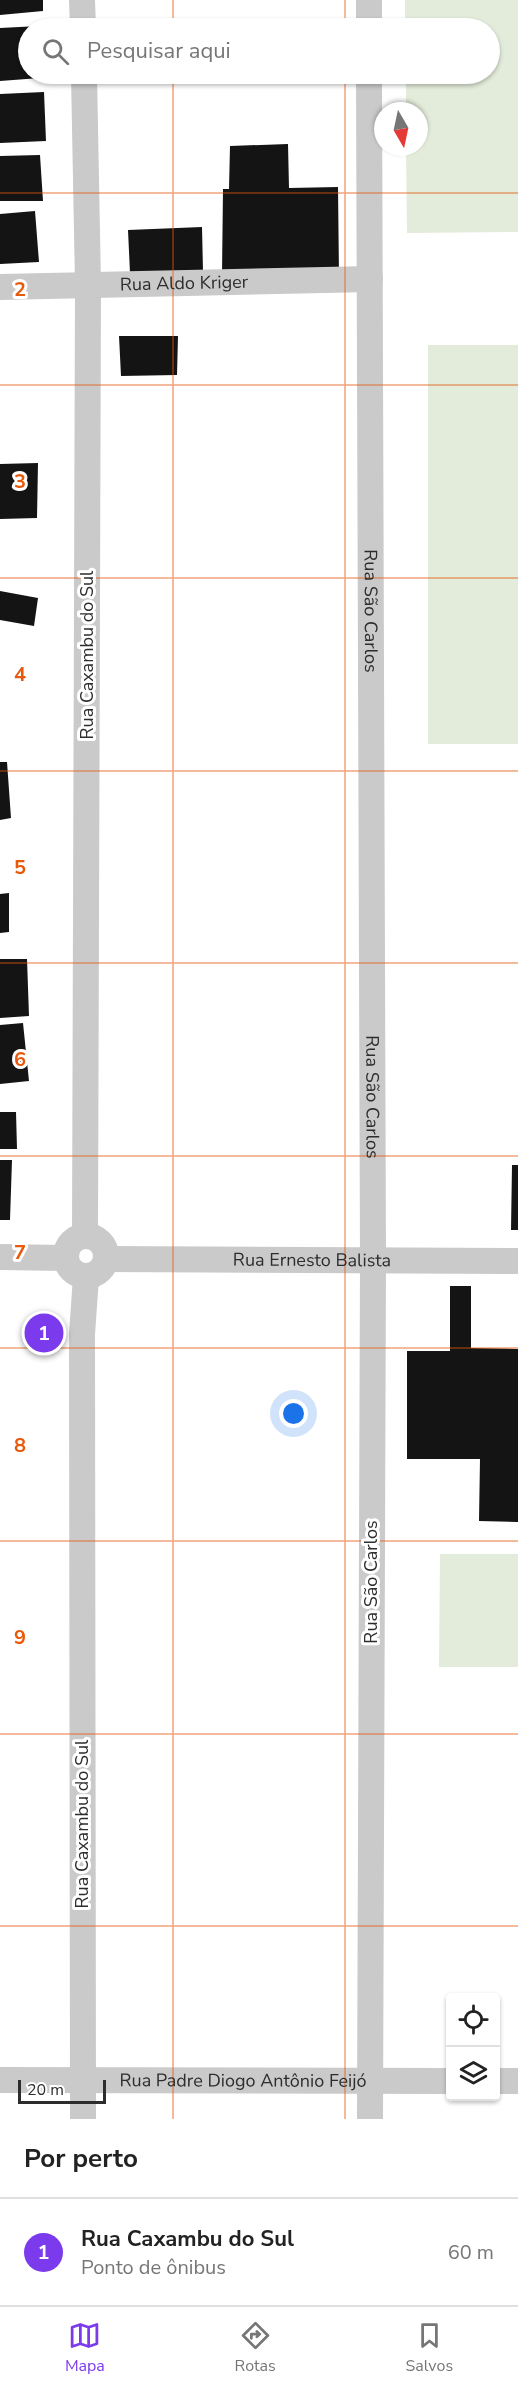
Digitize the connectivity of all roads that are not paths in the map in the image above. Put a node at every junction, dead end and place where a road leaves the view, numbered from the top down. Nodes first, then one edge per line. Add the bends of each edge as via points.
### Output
1 (82, 0) edge
2 (369, 0) edge
3 (83, 18) edge
4 (369, 18) edge
5 (84, 84) edge
6 (369, 84) edge
7 (370, 279) junction
8 (88, 285) junction
9 (0, 287) edge
10 (85, 1236) junction
11 (0, 1257) edge
12 (65, 1258) junction
13 (106, 1259) junction
14 (373, 1260) junction
15 (518, 1261) edge
16 (86, 1277) junction
17 (0, 2080) edge
18 (84, 2080) junction
19 (369, 2081) junction
20 (446, 2081) edge
21 (500, 2081) edge
22 (518, 2081) edge
23 (84, 2119) edge
24 (370, 2119) edge

1 - 3 street
2 - 4 street
5 - 8 street, Rua Caxambu do Sul
6 - 7 street, Rua São Carlos
7 - 8 street, Rua Aldo Kriger
7 - 14 street, Rua São Carlos
8 - 9 street, Rua Aldo Kriger
8 - 10 street, Rua Caxambu do Sul
10 - 12 street via 68,1245
10 - 13 street via 103,1245
11 - 12 street
12 - 16 street via 72,1271
13 - 14 street, Rua Ernesto Balista
13 - 16 street via 101,1270
14 - 15 street, Rua Ernesto Balista
14 - 19 street, Rua São Carlos
16 - 18 street, Rua Caxambu do Sul via 82,1334
17 - 18 street, Rua Padre Diogo Antônio Feijó
18 - 19 street, Rua Padre Diogo Antônio Feijó
18 - 23 street, Rua Caxambu do Sul
19 - 20 street, Rua Padre Diogo Antônio Feijó
19 - 24 street, Rua São Carlos
21 - 22 street

